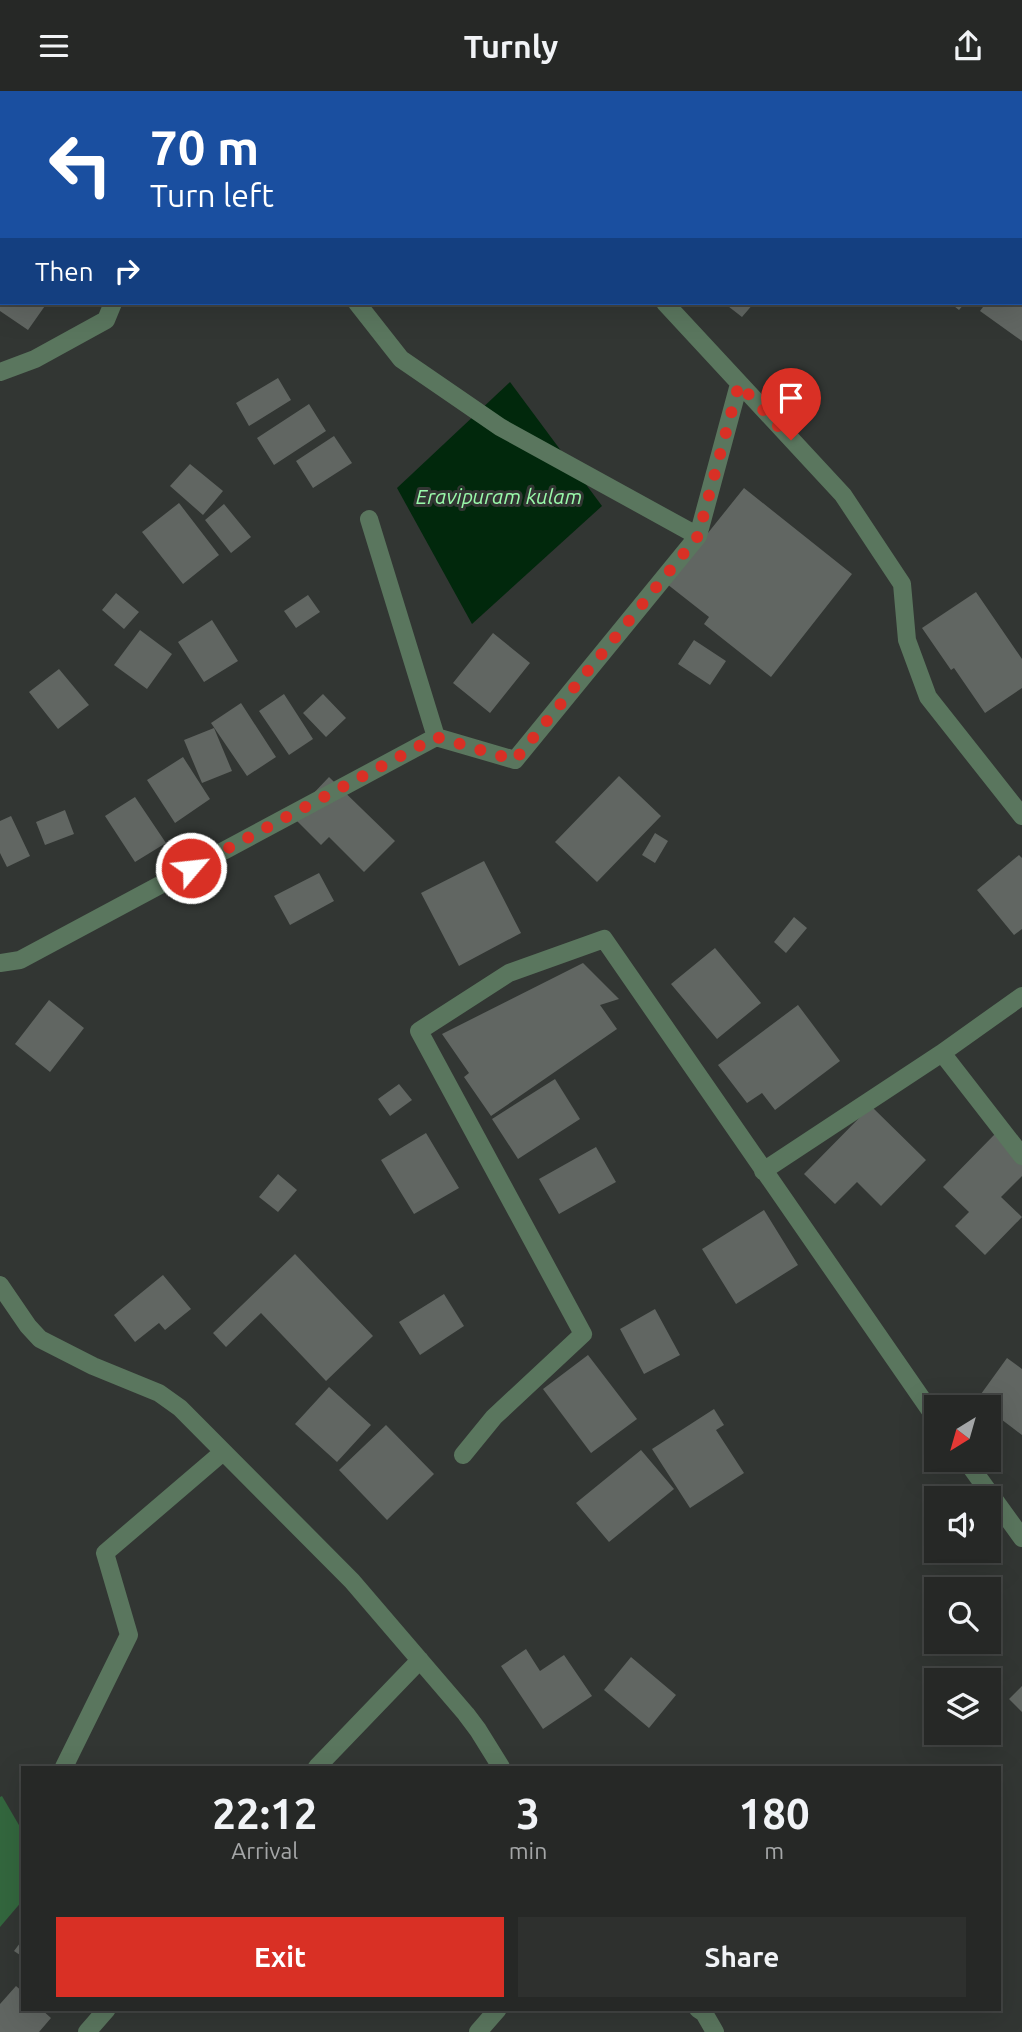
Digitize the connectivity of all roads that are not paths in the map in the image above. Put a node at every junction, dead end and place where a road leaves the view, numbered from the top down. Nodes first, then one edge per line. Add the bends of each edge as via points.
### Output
1 (112, 305) edge
2 (359, 305) edge
3 (667, 305) edge
4 (0, 372) edge
5 (739, 384) junction
6 (369, 519) dead end
7 (698, 536) junction
8 (436, 737) junction
9 (1022, 816) edge
10 (0, 963) edge
11 (1022, 996) edge
12 (943, 1053) junction
13 (1022, 1156) edge
14 (763, 1171) junction
15 (0, 1285) edge
16 (924, 1402) edge
17 (223, 1452) junction
18 (463, 1455) dead end
19 (974, 1472) edge
20 (1022, 1538) edge
21 (420, 1660) junction
22 (64, 1766) edge
23 (318, 1766) edge
24 (500, 1766) edge
25 (105, 2011) edge
26 (496, 2011) edge
27 (704, 2011) edge
28 (87, 2032) edge
29 (478, 2032) edge
30 (715, 2032) edge

1 - 4 street via 106,320 35,359
2 - 7 street via 401,359 500,427
3 - 5 street
5 - 7 street
5 - 9 street via 843,495 902,584 907,640 928,697
6 - 8 street
7 - 8 street via 515,760
8 - 10 street via 20,960
11 - 12 street
12 - 13 street
12 - 14 street
14 - 16 street
14 - 18 street via 604,939 509,972 419,1031 583,1334 495,1417
15 - 17 street via 40,1339 159,1393
17 - 21 street via 352,1581
17 - 22 street via 105,1553 129,1635
19 - 20 street
21 - 23 street
21 - 24 street via 478,1730
25 - 28 street
26 - 29 street
27 - 30 street

